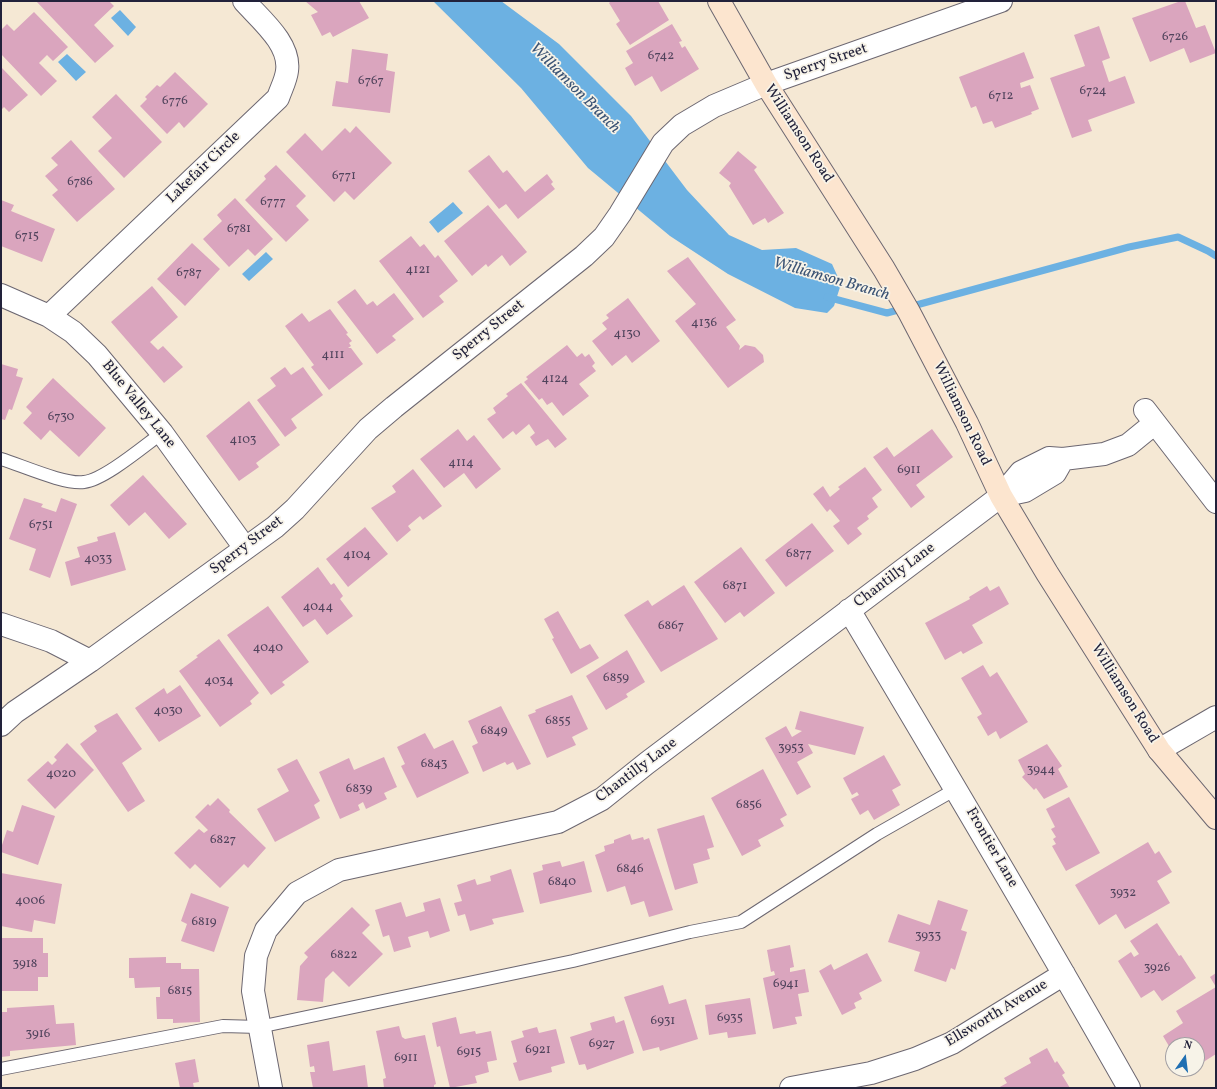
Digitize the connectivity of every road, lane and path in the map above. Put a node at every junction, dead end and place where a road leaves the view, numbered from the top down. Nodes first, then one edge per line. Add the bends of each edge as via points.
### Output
1 (244, 1) edge
2 (719, 1) edge
3 (1001, 1) edge
4 (766, 84) junction
5 (1, 295) edge
6 (49, 316) junction
7 (162, 433) junction
8 (1, 459) edge
9 (1001, 496) junction
10 (1216, 502) edge
11 (245, 548) junction
12 (849, 610) junction
13 (1, 624) edge
14 (90, 661) junction
15 (1216, 717) edge
16 (1, 725) edge
17 (1159, 750) junction
18 (956, 789) junction
19 (1216, 818) edge
20 (1064, 974) junction
21 (259, 1027) junction
22 (1, 1069) edge
23 (271, 1088) edge
24 (791, 1088) edge
25 (1129, 1088) edge

1 - 6 street, Lakefair Circle via 279,40 287,55 287,71 278,98
2 - 4 street, Williamson Road
3 - 4 street, Sperry Street
4 - 9 street, Williamson Road via 909,312 967,423
4 - 11 street, Sperry Street via 714,106 682,125 663,142 604,238 368,429 295,509
5 - 6 street, Blue Valley Lane
6 - 7 street, Blue Valley Lane via 73,332 97,355
7 - 8 lane via 100,477 84,482 65,481
7 - 11 street, Blue Valley Lane
9 - 10 street via 1025,491 1055,473 1063,459 1104,454 1128,445 1150,417
9 - 12 street, Chantilly Lane
9 - 17 street, Williamson Road
11 - 14 street, Sperry Street
12 - 18 street, Frontier Lane
12 - 21 street, Chantilly Lane via 602,799 558,822 339,870 297,893 266,930 256,956 253,991
13 - 14 street via 51,641
14 - 16 street, Sperry Street via 15,712
15 - 17 street
17 - 19 street, Williamson Road
18 - 20 street, Frontier Lane
18 - 21 lane via 877,834 741,922 550,966
20 - 24 street, Ellsworth Avenue via 952,1043 915,1059 871,1072
20 - 25 street, Frontier Lane
21 - 22 lane via 223,1026
21 - 23 street, Chantilly Lane

